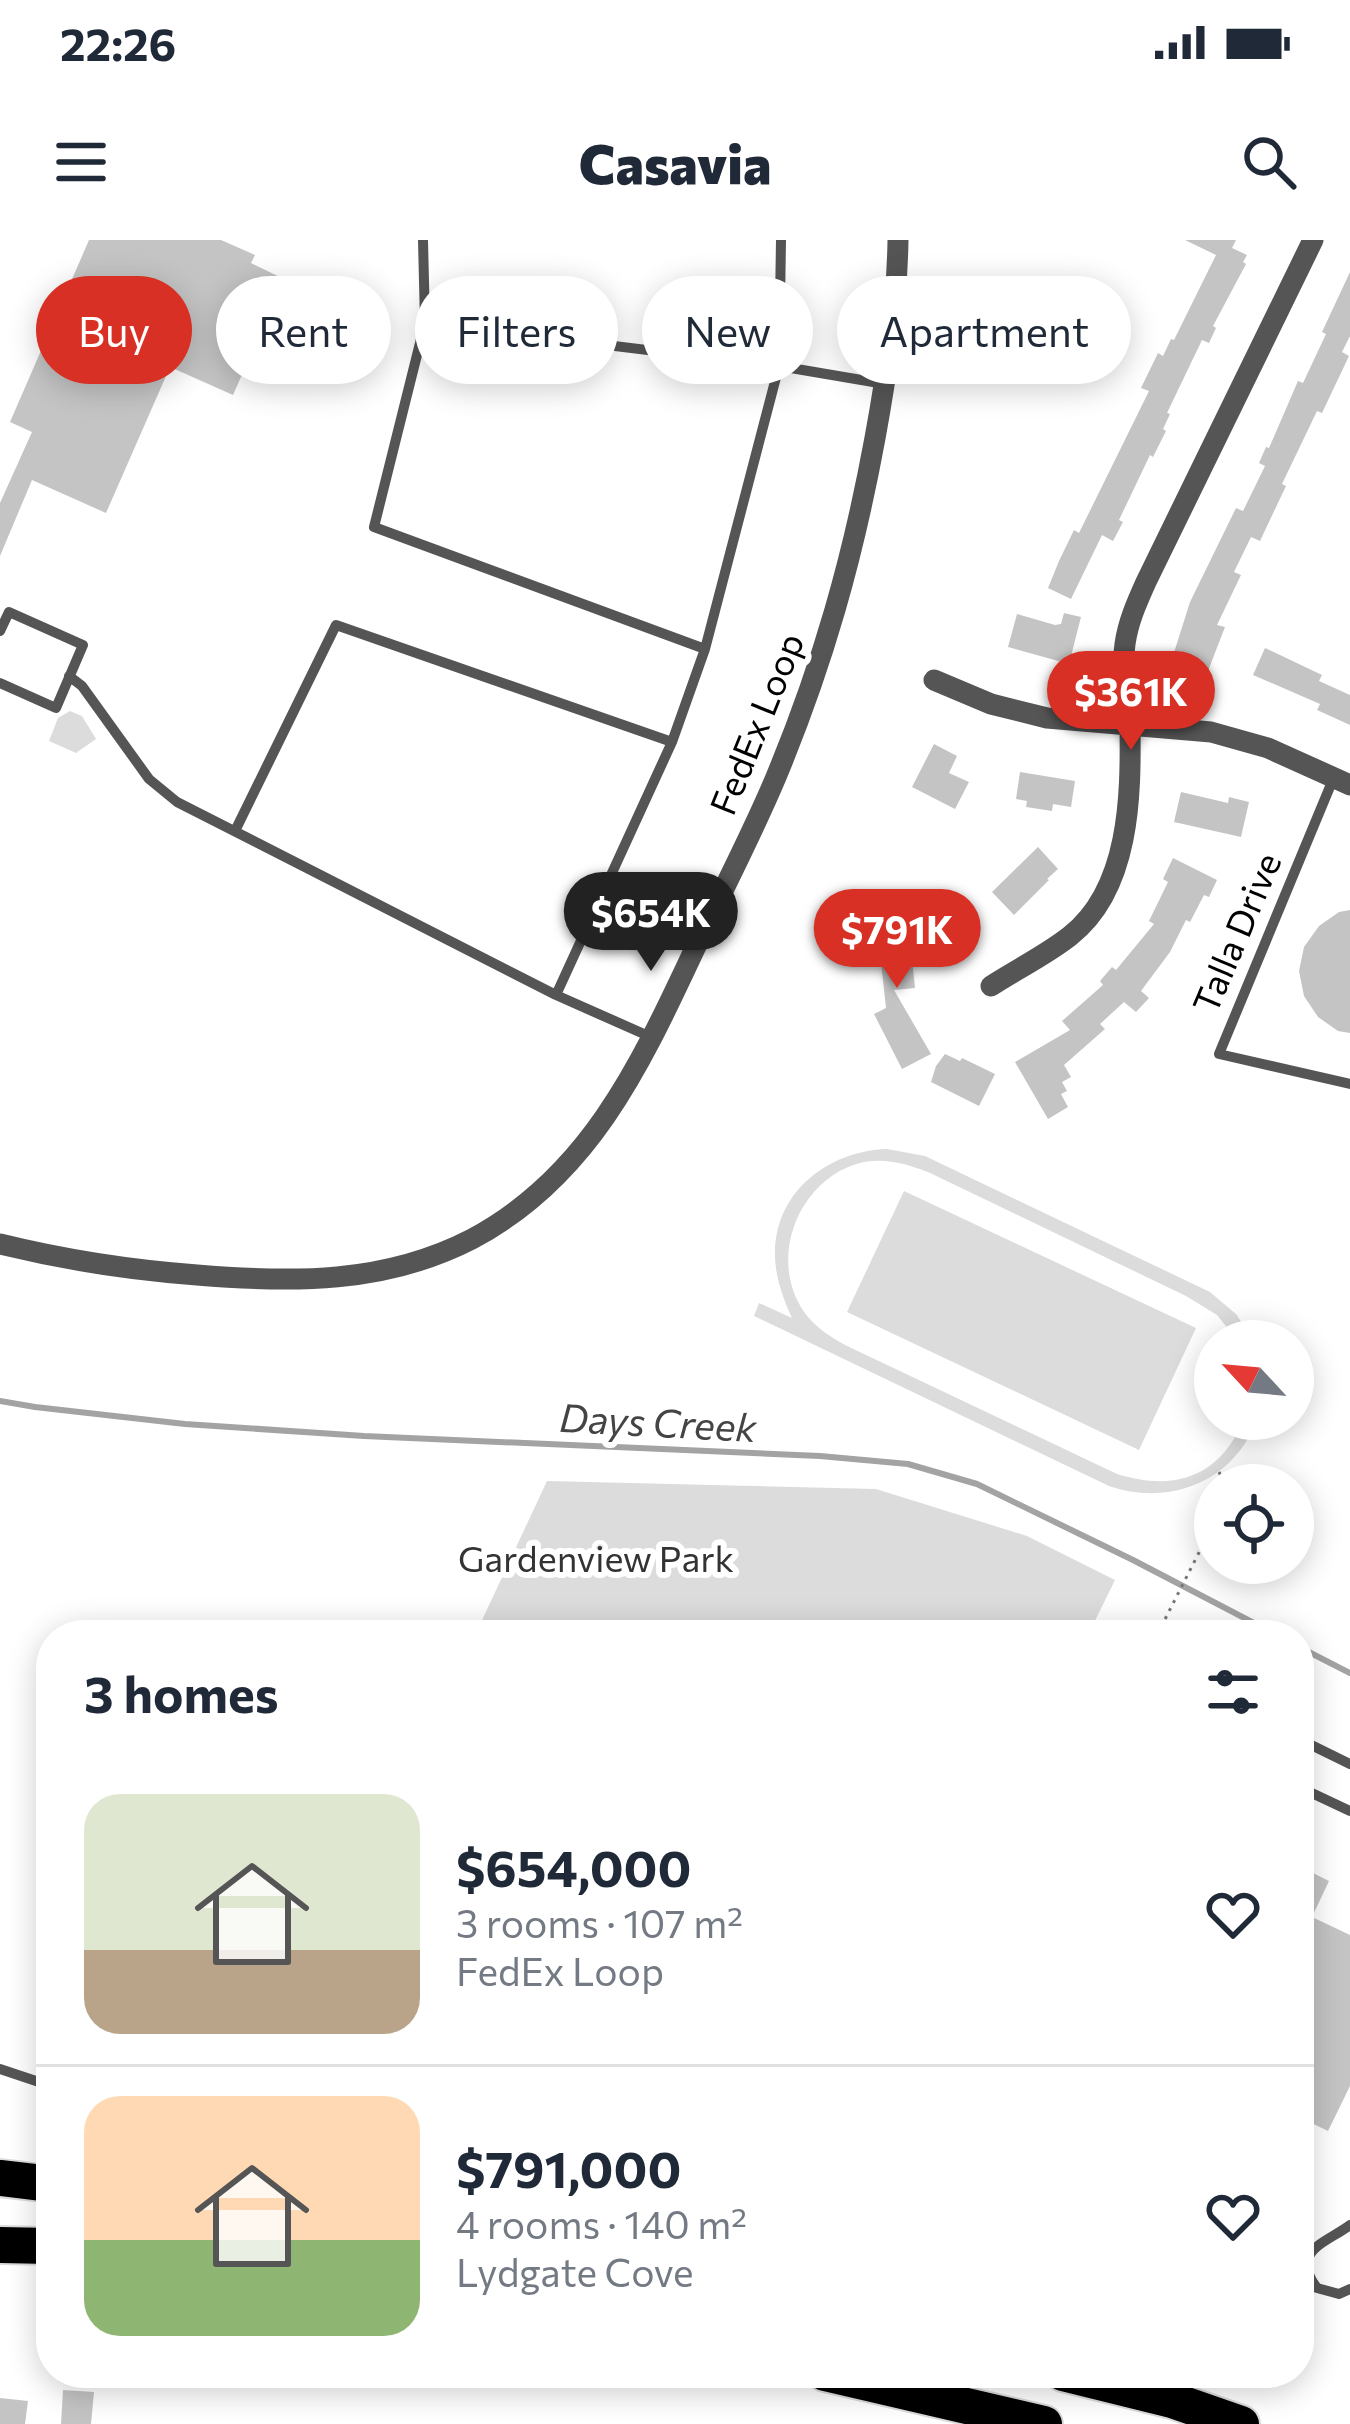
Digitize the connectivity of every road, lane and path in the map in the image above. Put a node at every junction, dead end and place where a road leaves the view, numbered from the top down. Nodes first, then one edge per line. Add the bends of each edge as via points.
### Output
1 (423, 240) edge
2 (782, 240) edge
3 (898, 240) edge
4 (1313, 240) edge
5 (424, 276) edge
6 (781, 276) edge
7 (896, 276) edge
8 (415, 363) edge
9 (774, 384) edge
10 (885, 384) edge
11 (0, 631) edge
12 (705, 649) junction
13 (69, 676) junction
14 (934, 680) dead end
15 (0, 683) edge
16 (1130, 724) junction
17 (672, 742) junction
18 (1342, 781) edge
19 (235, 831) junction
20 (991, 986) dead end
21 (556, 995) junction
22 (653, 1038) junction
23 (1350, 1084) edge
24 (0, 1244) edge
25 (1194, 1561) edge
26 (1163, 1620) edge
27 (1314, 1746) edge
28 (1350, 1764) edge
29 (1314, 1794) edge
30 (1350, 1811) edge
31 (0, 2069) edge
32 (36, 2081) edge
33 (0, 2178) edge
34 (36, 2182) edge
35 (1350, 2225) edge
36 (0, 2245) edge
37 (36, 2246) edge
38 (1314, 2250) edge
39 (1314, 2284) edge
40 (1350, 2289) edge
41 (889, 2388) edge
42 (1124, 2388) edge
43 (1044, 2424) edge
44 (1241, 2424) edge

1 - 5 lane
2 - 6 lane
3 - 7 street, FedEx Loop
4 - 16 street via 1135,607 1123,669
8 - 12 lane via 374,527
9 - 12 lane
10 - 22 street, FedEx Loop via 850,562 812,684
11 - 13 lane via 9,612 83,645
12 - 17 lane
13 - 15 lane via 56,708
13 - 19 lane via 161,791
14 - 16 street via 1020,713
16 - 18 street via 1240,739
16 - 20 street via 1125,826 1105,891 1071,936
17 - 19 lane via 336,626
17 - 21 lane
18 - 23 lane, Talla Drive via 1219,1054
19 - 21 lane
21 - 22 lane
22 - 24 street, FedEx Loop via 622,1096 561,1171 504,1220 410,1263 348,1278 238,1278 106,1266
25 - 26 path
27 - 28 lane
29 - 30 lane
31 - 32 lane
33 - 34 highway
35 - 38 lane
36 - 37 highway
39 - 40 lane via 1339,2294
41 - 43 highway
42 - 44 highway

